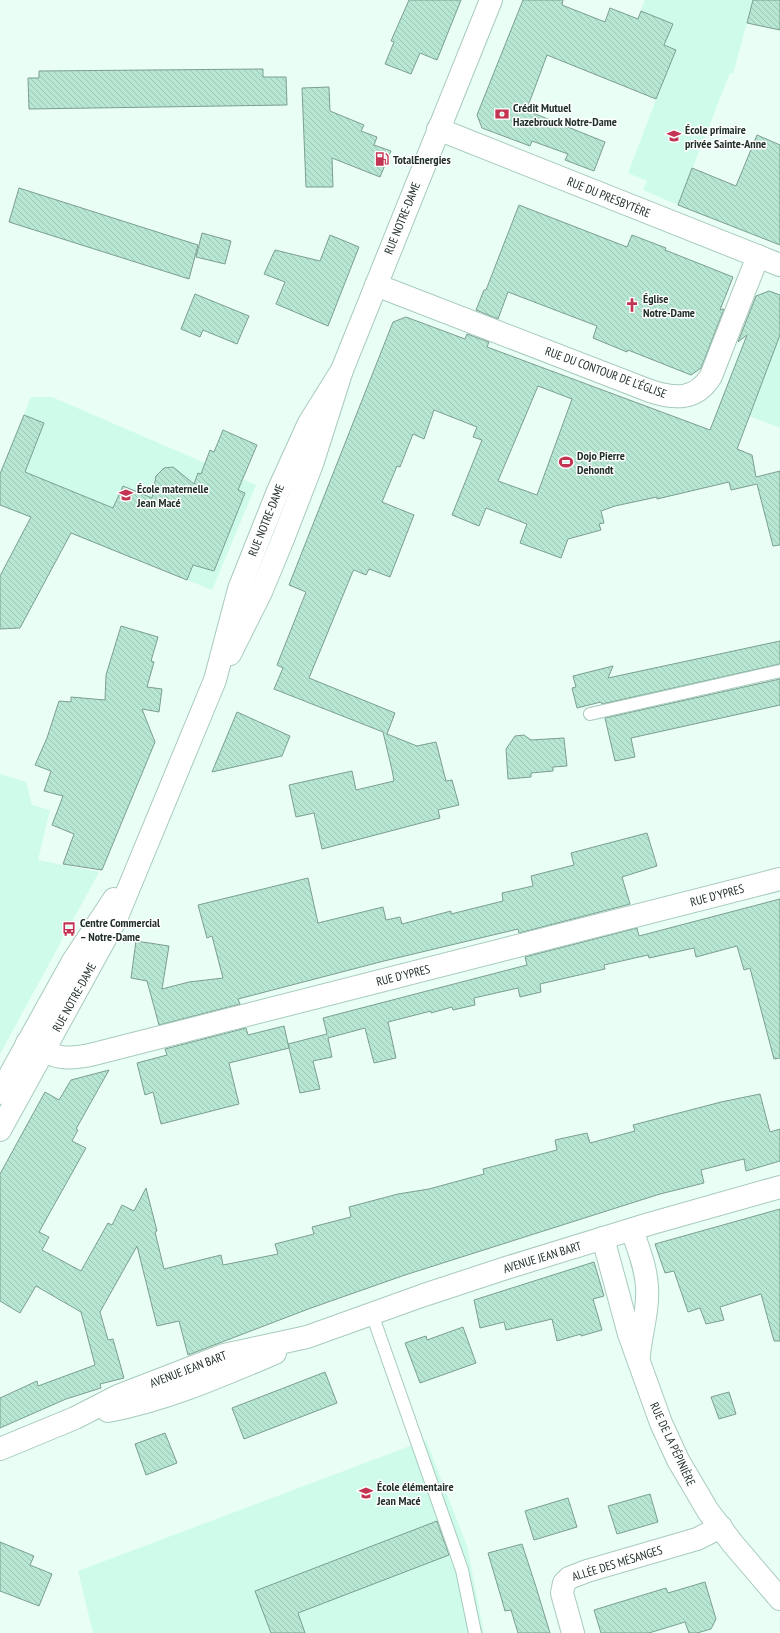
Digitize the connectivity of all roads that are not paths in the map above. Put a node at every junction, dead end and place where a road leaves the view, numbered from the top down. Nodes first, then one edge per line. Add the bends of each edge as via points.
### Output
1 (490, 0) edge
2 (438, 129) junction
3 (758, 256) junction
4 (780, 265) edge
5 (376, 285) junction
6 (780, 671) edge
7 (590, 714) dead end
8 (780, 879) edge
9 (35, 1048) junction
10 (0, 1092) edge
11 (0, 1130) edge
12 (780, 1187) edge
13 (632, 1230) junction
14 (603, 1238) junction
15 (372, 1314) junction
16 (639, 1358) junction
17 (0, 1449) edge
18 (721, 1527) junction
19 (776, 1588) edge
20 (475, 1633) edge
21 (573, 1633) edge

1 - 2 street, RUE NOTRE-DAME
2 - 3 street, RUE DU PRESBYTÈRE
2 - 5 street, RUE NOTRE-DAME
3 - 4 street, RUE DU PRESBYTÈRE
3 - 5 street, RUE DU CONTOUR DE L'ÉGLISE via 711,376 700,390 678,397 650,391
5 - 9 street, RUE NOTRE-DAME via 342,370 312,464 266,581 215,680 109,935
6 - 7 lane
8 - 9 street, RUE D'YPRES via 79,1058 63,1058
9 - 10 street, RUE NOTRE-DAME
9 - 11 street, RUE NOTRE-DAME
12 - 13 street, AVENUE JEAN BART
13 - 14 street, AVENUE JEAN BART
13 - 16 street, RUE DE LA PÉPINIÈRE via 645,1272 647,1288
14 - 15 street, AVENUE JEAN BART
14 - 16 street, RUE DE LA PÉPINIÈRE via 625,1321
15 - 17 street, AVENUE JEAN BART via 307,1337 224,1355 118,1396 75,1418
15 - 20 lane via 462,1570
16 - 18 street, RUE DE LA PÉPINIÈRE via 661,1423 678,1460
18 - 19 street, RUE DE LA PÉPINIÈRE
18 - 21 street, ALLÉE DES MÉSANGES via 706,1536 587,1570 569,1578 562,1586 562,1593

